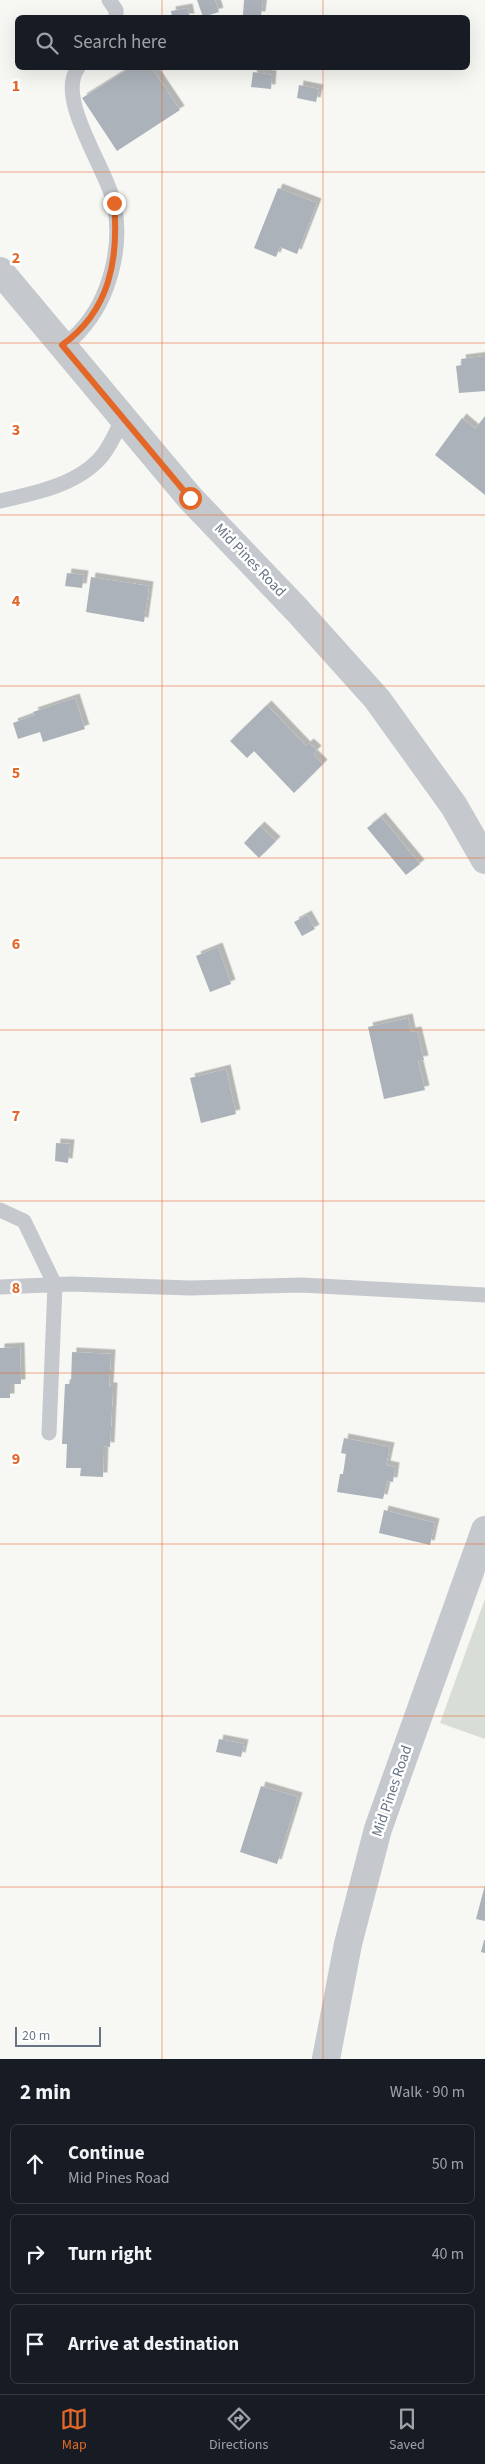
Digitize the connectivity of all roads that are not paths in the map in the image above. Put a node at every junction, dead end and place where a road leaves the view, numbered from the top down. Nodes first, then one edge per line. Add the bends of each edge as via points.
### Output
1 (109, 0) edge
2 (116, 15) edge
3 (77, 70) edge
4 (0, 271) edge
5 (62, 345) junction
6 (123, 418) junction
7 (0, 500) edge
8 (485, 860) edge
9 (0, 1210) edge
10 (54, 1285) junction
11 (0, 1287) edge
12 (485, 1294) edge
13 (49, 1434) dead end
14 (485, 1530) edge
15 (326, 2059) edge

1 - 2 lane
3 - 5 lane via 72,97 78,119 114,203 116,230 114,260 96,312 80,333
4 - 5 street, Mid Pines Road
5 - 6 street, Mid Pines Road
6 - 7 lane via 103,455 89,468 44,491
6 - 8 street, Mid Pines Road via 190,498 377,699 454,806
9 - 10 lane via 24,1221
10 - 11 lane
10 - 12 lane via 190,1288 302,1285
10 - 13 lane
14 - 15 street, Mid Pines Road via 378,1829 348,1944

